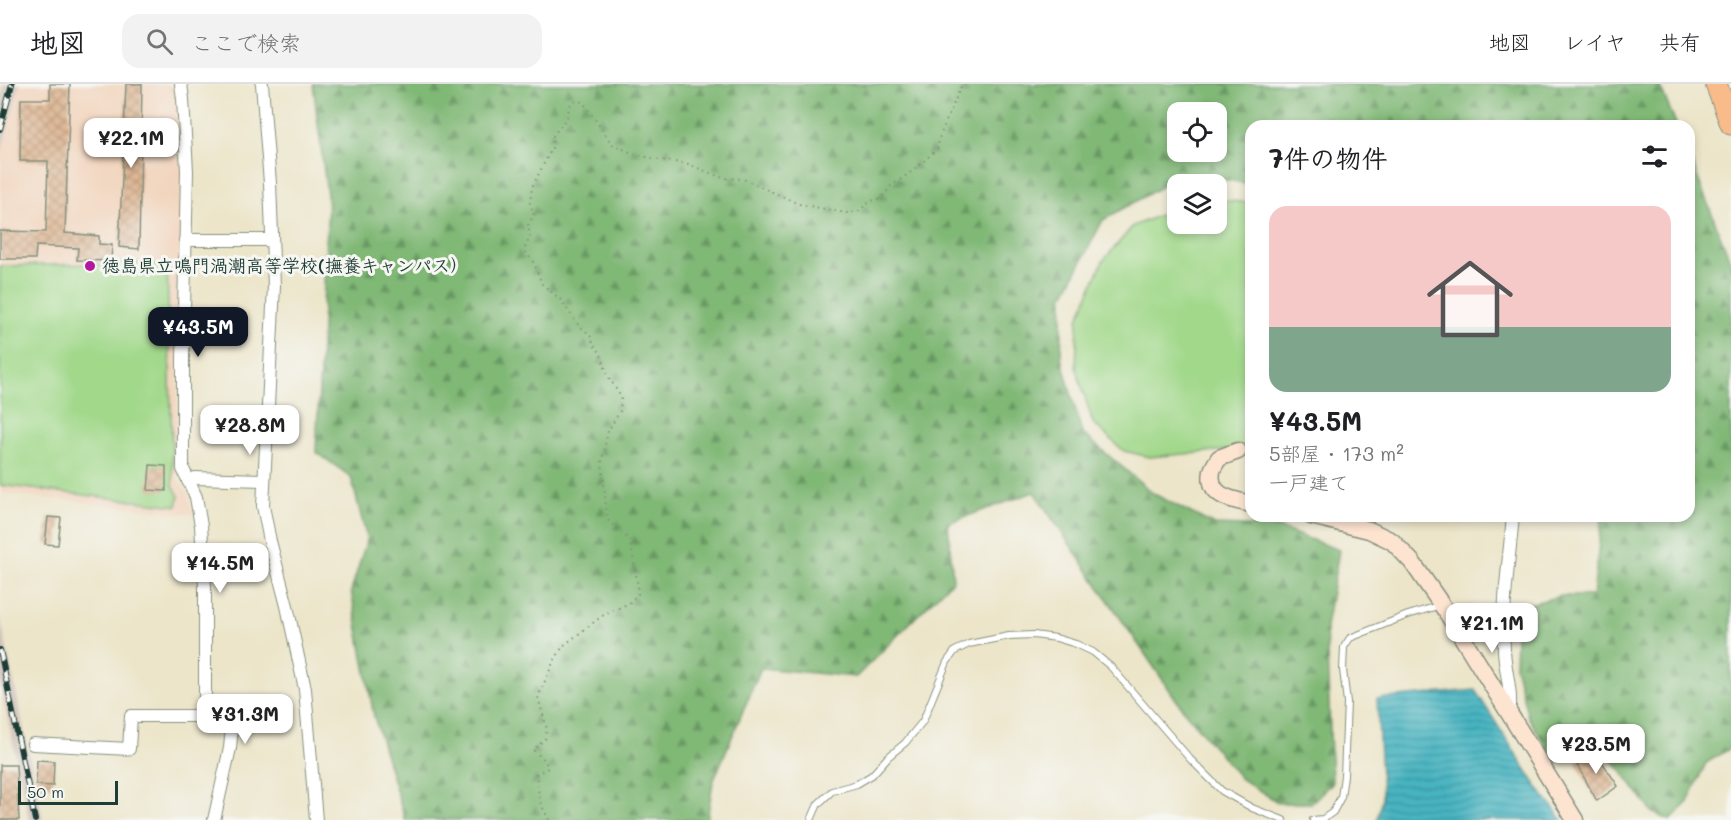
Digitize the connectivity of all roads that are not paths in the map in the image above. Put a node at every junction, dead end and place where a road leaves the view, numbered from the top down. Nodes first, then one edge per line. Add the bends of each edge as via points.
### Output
1 (181, 84) edge
2 (262, 84) edge
3 (1716, 84) edge
4 (1731, 124) edge
5 (185, 240) junction
6 (272, 240) junction
7 (1238, 451) dead end
8 (264, 480) junction
9 (189, 481) junction
10 (1245, 502) edge
11 (1336, 522) edge
12 (1512, 522) edge
13 (1441, 605) junction
14 (1509, 714) junction
15 (205, 715) junction
16 (33, 744) dead end
17 (214, 820) edge
18 (316, 820) edge
19 (811, 820) edge
20 (1283, 820) edge
21 (1313, 820) edge
22 (1575, 820) edge

1 - 5 street via 187,171
2 - 6 street
3 - 4 highway
5 - 6 street
5 - 9 street via 183,469
6 - 8 street via 274,286
7 - 10 street via 1219,458 1212,471 1213,486 1223,497
8 - 9 street
8 - 18 street via 263,506 305,689
9 - 15 street via 201,526 206,586
11 - 13 street via 1369,530 1392,541 1412,562
12 - 14 street via 1504,652
13 - 14 street
13 - 21 lane via 1350,638 1344,647 1347,702 1341,797 1334,812
14 - 22 street
15 - 16 street via 131,717 129,749
15 - 17 street via 233,716
19 - 20 lane via 818,804 832,791 872,775 923,721 955,651 1009,636 1034,634 1094,652 1222,791

